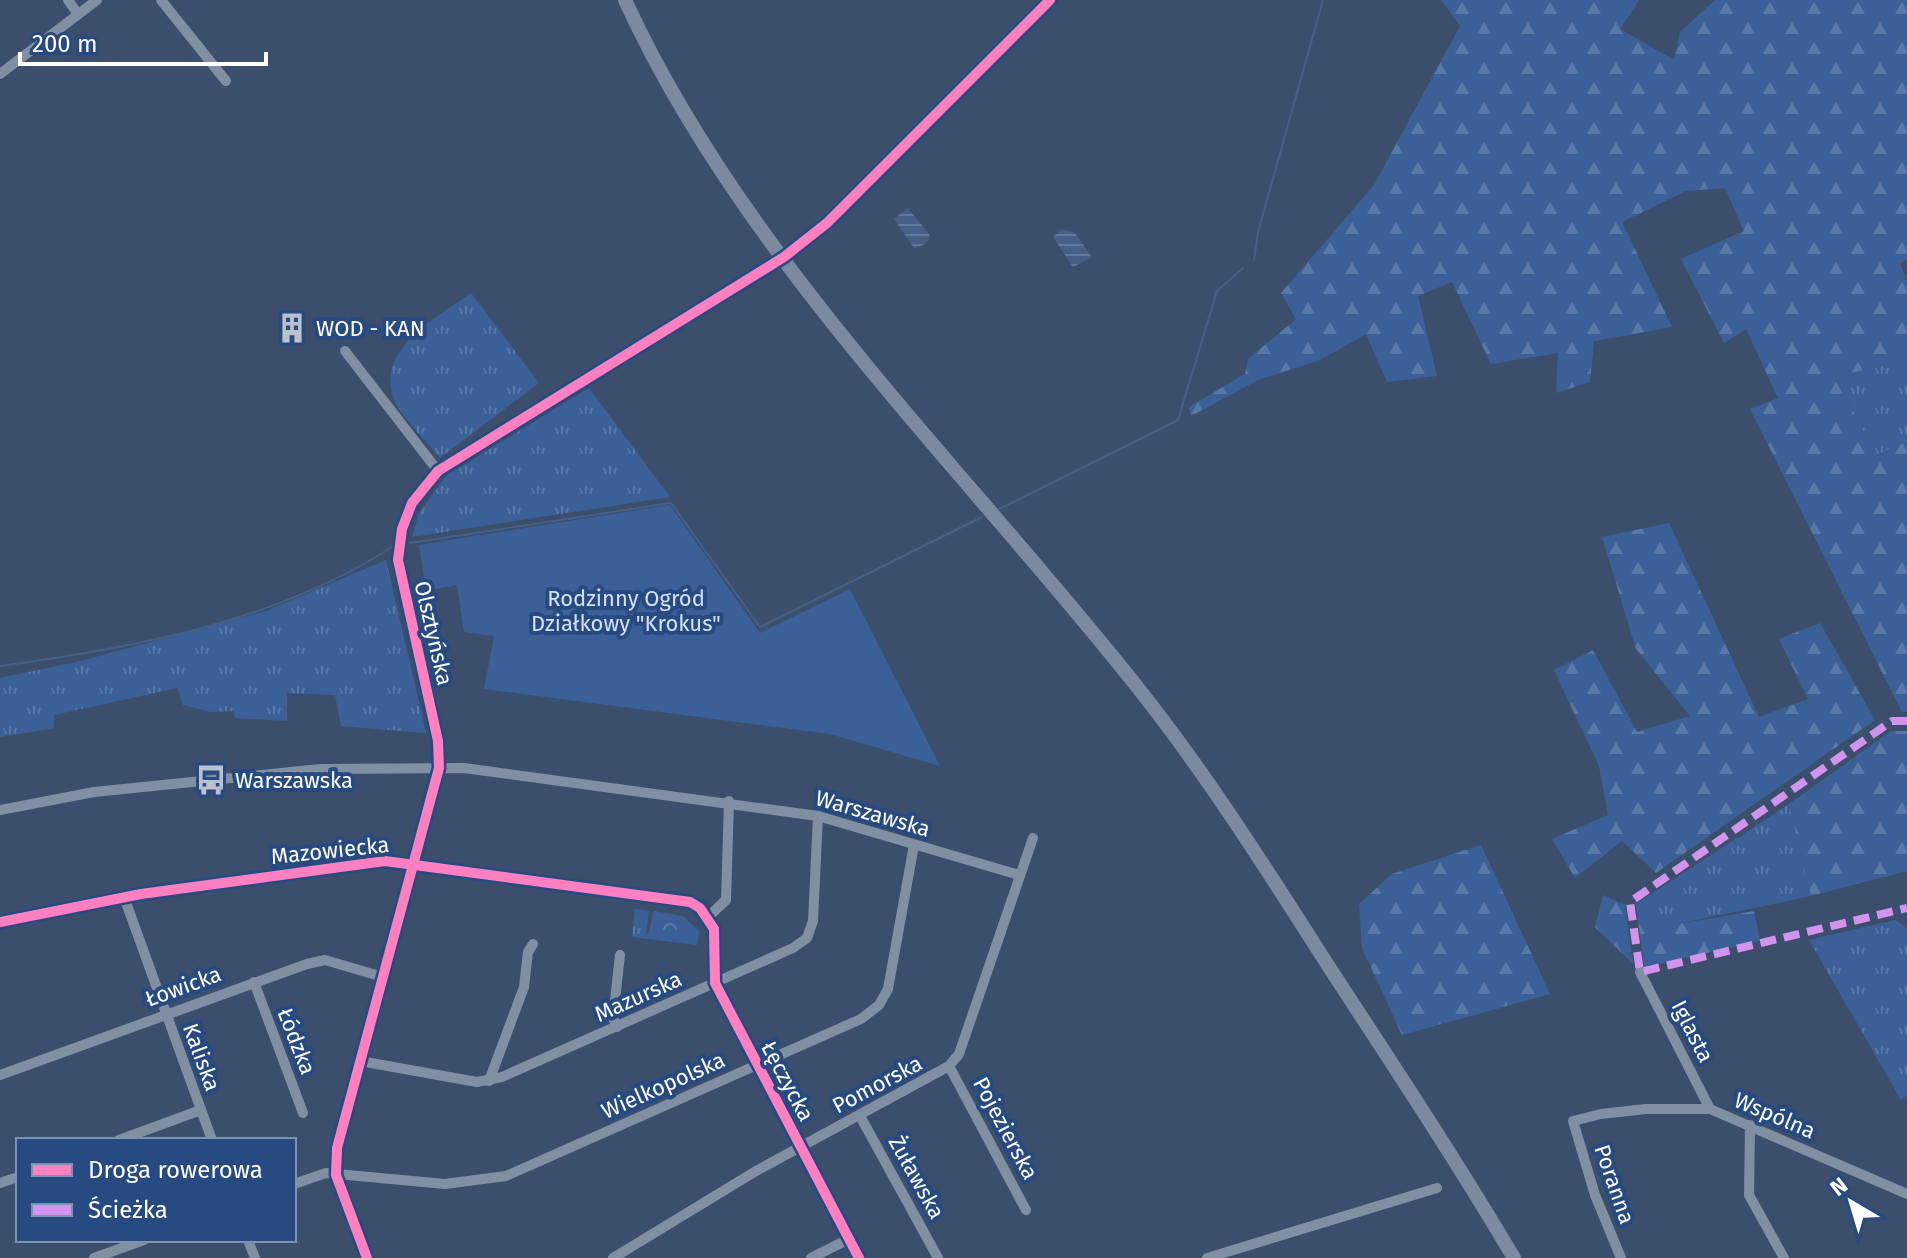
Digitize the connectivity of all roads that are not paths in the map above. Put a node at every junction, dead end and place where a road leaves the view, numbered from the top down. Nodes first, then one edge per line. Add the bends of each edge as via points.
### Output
1 (68, 0) edge
2 (97, 0) edge
3 (161, 0) edge
4 (625, 0) edge
5 (1050, 0) edge
6 (78, 14) junction
7 (0, 74) edge
8 (226, 81) dead end
9 (784, 257) junction
10 (345, 351) dead end
11 (438, 471) junction
12 (439, 768) junction
13 (729, 801) junction
14 (0, 810) edge
15 (818, 816) junction
16 (1033, 838) dead end
17 (914, 845) junction
18 (413, 865) junction
19 (1019, 875) junction
20 (124, 897) junction
21 (708, 917) junction
22 (0, 922) edge
23 (533, 944) dead end
24 (620, 955) dead end
25 (1640, 972) dead end
26 (383, 977) junction
27 (254, 982) junction
28 (715, 983) junction
29 (165, 1014) junction
30 (617, 1027) junction
31 (360, 1061) junction
32 (757, 1066) junction
33 (949, 1066) junction
34 (0, 1075) edge
35 (489, 1081) junction
36 (1710, 1109) junction
37 (201, 1110) junction
38 (303, 1113) dead end
39 (860, 1116) junction
40 (1573, 1121) joint
41 (1750, 1125) junction
42 (124, 1138) edge
43 (211, 1138) edge
44 (801, 1147) junction
45 (336, 1175) junction
46 (296, 1183) edge
47 (1437, 1188) dead end
48 (1907, 1194) edge
49 (1026, 1210) dead end
50 (849, 1239) junction
51 (138, 1242) edge
52 (94, 1258) edge
53 (367, 1258) edge
54 (613, 1258) edge
55 (811, 1258) edge
56 (859, 1258) edge
57 (938, 1258) edge
58 (1207, 1258) edge
59 (1514, 1258) edge
60 (1621, 1258) edge
61 (1784, 1258) edge

1 - 6 street
2 - 6 street
3 - 8 street
4 - 9 main road via 699,134
5 - 9 street, Olsztyńska via 827,223
6 - 7 street
9 - 11 street, Olsztyńska
9 - 59 main road via 1140,690 1262,864
10 - 11 street
11 - 12 street, Olsztyńska via 412,503 398,560 438,741
12 - 13 street, Warszawska
12 - 14 street, Warszawska via 320,769 94,792
12 - 18 street, Olsztyńska
13 - 15 street, Warszawska
13 - 21 street via 726,900
15 - 17 street, Warszawska
15 - 28 street, Mazurska via 813,921 807,938
16 - 19 street, Pomorska
17 - 19 street, Warszawska
17 - 32 street, Wielkopolska via 888,989 879,1005 861,1019
18 - 20 street, Mazowiecka via 385,861
18 - 21 street, Mazowiecka via 690,902
18 - 26 street, Olsztyńska
19 - 33 street, Pomorska via 959,1054
20 - 22 street, Mazowiecka
20 - 29 street, Kaliska
21 - 28 street, Łęczycka via 714,929
23 - 35 street via 524,987
24 - 30 street via 613,1018
25 - 36 street, Iglasta
26 - 27 street, Łowicka via 325,960
26 - 31 street, Olsztyńska
27 - 29 street, Łowicka
27 - 38 street, Łódzka
28 - 30 street, Mazurska
28 - 32 street, Łęczycka
29 - 34 street, Łowicka
29 - 37 street, Kaliska
30 - 35 street, Mazurska
31 - 35 street, Mazurska
31 - 45 street, Olsztyńska via 337,1148
32 - 44 street, Łęczycka
32 - 45 street, Wielkopolska via 506,1176 445,1184
33 - 39 street, Pomorska
33 - 49 street, Pojezierska
36 - 40 street, Wspólna via 1646,1109
36 - 41 street, Wspólna
37 - 42 street
37 - 43 street, Kaliska
39 - 44 street, Pomorska
39 - 57 street, Żuławska
40 - 60 street, Poranna
41 - 48 street, Wspólna
41 - 61 street via 1749,1195
44 - 50 street, Łęczycka
44 - 54 street, Pomorska
45 - 46 street, Wielkopolska via 316,1175
45 - 53 street, Olsztyńska
47 - 58 street
50 - 55 street
50 - 56 street, Łęczycka
51 - 52 street

